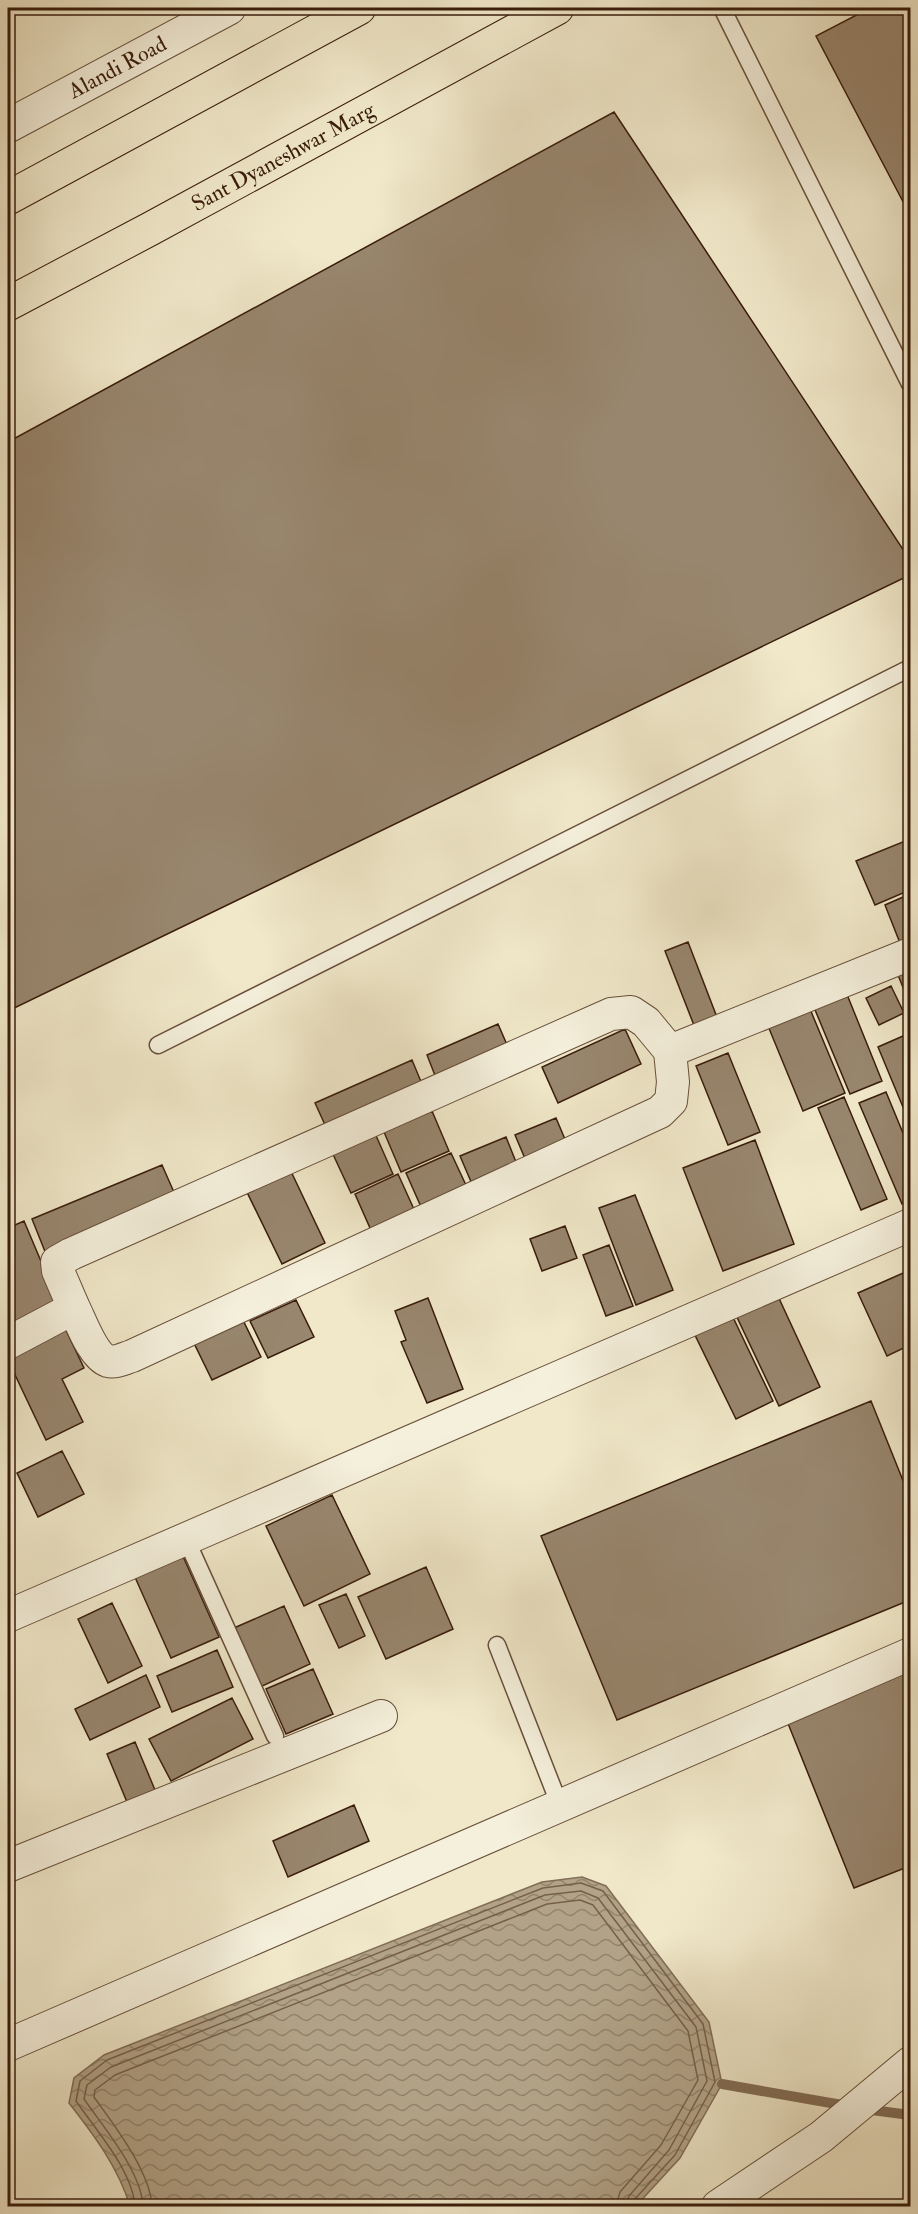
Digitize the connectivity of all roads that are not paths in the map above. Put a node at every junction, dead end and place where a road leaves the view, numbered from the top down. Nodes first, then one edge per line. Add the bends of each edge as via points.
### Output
1 (229, 8) edge
2 (359, 8) edge
3 (557, 8) edge
4 (722, 8) edge
5 (8, 126) edge
6 (8, 198) edge
7 (8, 304) edge
8 (910, 384) edge
9 (910, 668) edge
10 (910, 954) edge
11 (158, 1046) dead end
12 (670, 1050) junction
13 (910, 1225) edge
14 (74, 1308) junction
15 (8, 1343) edge
16 (186, 1539) junction
17 (8, 1616) edge
18 (496, 1645) dead end
19 (910, 1654) edge
20 (381, 1716) dead end
21 (275, 1736) dead end
22 (560, 1806) junction
23 (8, 1866) edge
24 (8, 2045) edge
25 (910, 2063) edge
26 (718, 2206) edge

1 - 5 street, Alandi Road
2 - 6 main road
3 - 7 main road, Sant Dyaneshwar Marg
4 - 8 lane
9 - 11 lane
10 - 12 street
12 - 14 street via 646,1022 631,1012 611,1014 71,1254 57,1262
12 - 14 street via 671,1101 660,1112 132,1356 108,1361 97,1354
13 - 16 street
14 - 15 street
16 - 17 street
16 - 21 lane
18 - 22 lane
19 - 22 street
20 - 23 street
22 - 24 street
25 - 26 street via 835,2125

